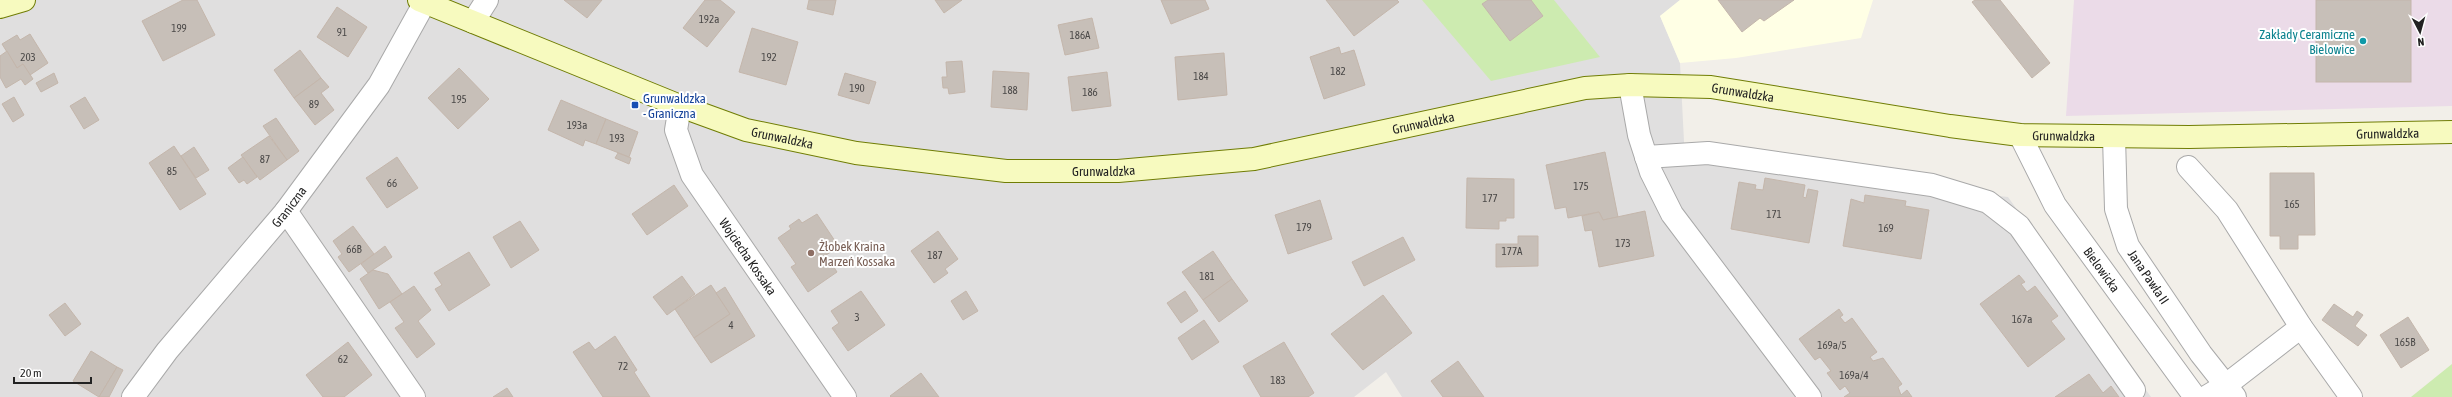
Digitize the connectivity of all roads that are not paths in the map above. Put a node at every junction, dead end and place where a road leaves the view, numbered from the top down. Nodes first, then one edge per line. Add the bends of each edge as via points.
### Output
1 (24, 0) edge
2 (487, 0) edge
3 (422, 1) edge
4 (0, 7) edge
5 (473, 22) junction
6 (1630, 85) junction
7 (680, 106) junction
8 (2452, 132) edge
9 (2020, 135) junction
10 (2114, 138) junction
11 (1646, 157) junction
12 (2188, 167) dead end
13 (286, 211) junction
14 (2301, 326) junction
15 (2134, 390) dead end
16 (2231, 391) edge
17 (134, 397) edge
18 (414, 397) edge
19 (845, 397) edge
20 (1810, 397) edge
21 (2195, 397) edge
22 (2206, 397) edge
23 (2351, 397) edge

1 - 4 street
2 - 5 street
3 - 5 street, Grunwaldzka
3 - 13 street, Graniczna via 379,85
5 - 7 street, Grunwaldzka
6 - 7 street, Grunwaldzka via 1585,88 1254,159 1110,172 1006,171 871,155 746,130
6 - 9 street, Grunwaldzka via 1711,87
6 - 11 street via 1639,135
7 - 19 street, Wojciecha Kossaka via 676,130 692,175
8 - 10 street, Grunwaldzka
9 - 10 street, Grunwaldzka
9 - 21 street, Bielowicka via 2055,205
10 - 16 street, Jana Pawła II via 2116,209 2128,246 2201,354
11 - 15 street via 1708,153 1932,185 1988,202 2019,226
11 - 20 street via 1672,214
12 - 14 street via 2227,210
13 - 17 street, Graniczna via 167,351
13 - 18 street
14 - 16 street
14 - 23 street
16 - 22 street

